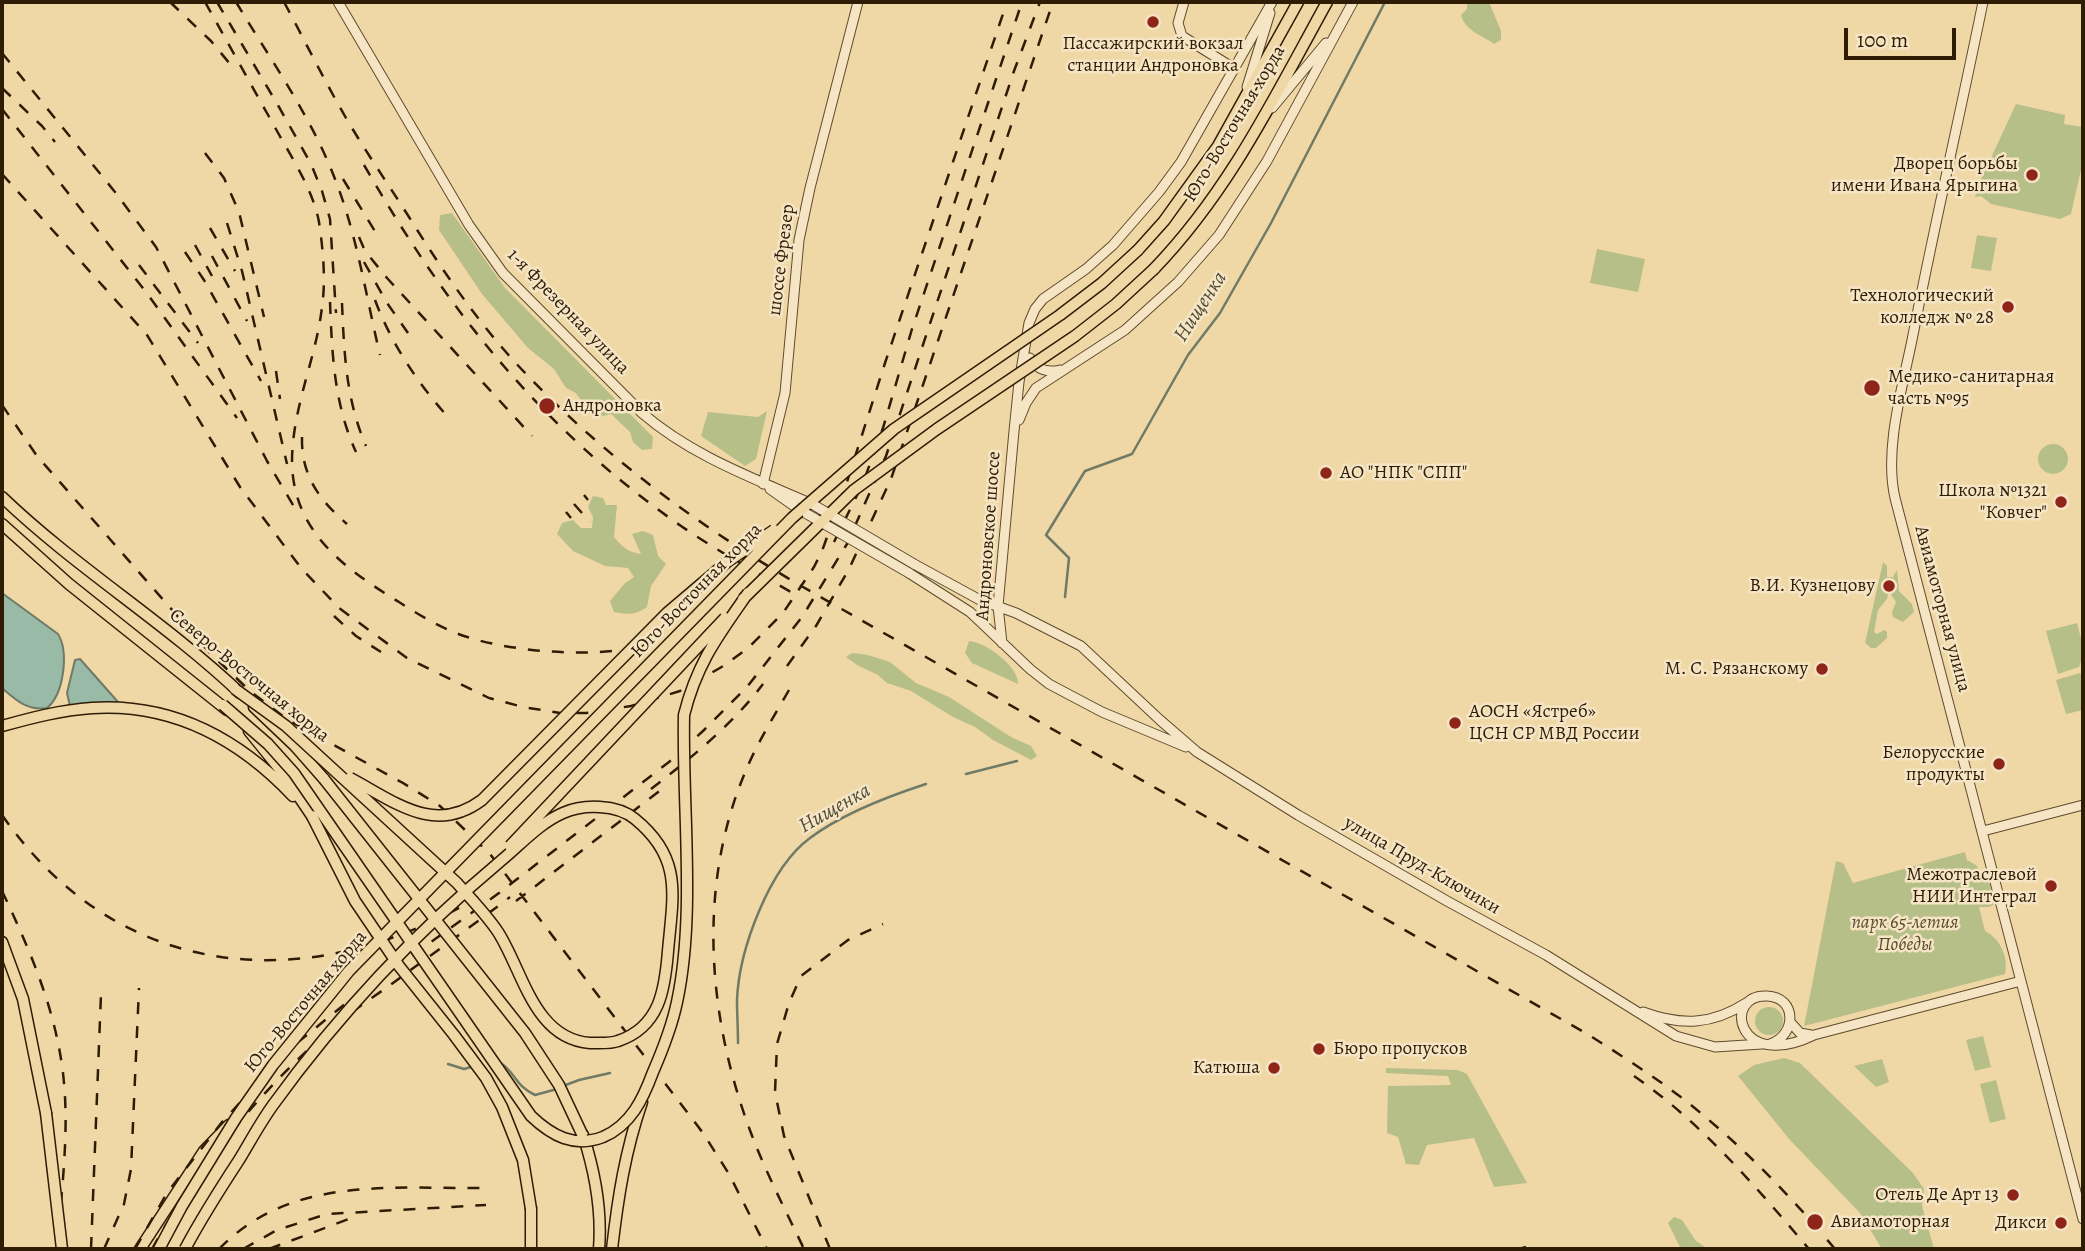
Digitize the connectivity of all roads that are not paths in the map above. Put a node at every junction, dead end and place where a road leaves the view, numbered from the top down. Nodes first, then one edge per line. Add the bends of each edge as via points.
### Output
1 (338, 2) edge
2 (858, 2) edge
3 (1184, 2) edge
4 (1273, 2) edge
5 (1298, 2) edge
6 (1327, 2) edge
7 (1353, 2) edge
8 (1983, 2) edge
9 (1339, 27) junction
10 (1234, 69) junction
11 (1241, 104) junction
12 (1258, 126) junction
13 (1026, 343) junction
14 (1065, 369) junction
15 (1014, 431) junction
16 (763, 484) junction
17 (2, 497) edge
18 (792, 518) junction
19 (2, 524) edge
20 (914, 564) joint
21 (909, 573) joint
22 (748, 593) junction
23 (998, 606) junction
24 (1003, 643) junction
25 (235, 689) junction
26 (223, 705) junction
27 (2, 726) edge
28 (1197, 752) junction
29 (335, 770) junction
30 (2083, 805) edge
31 (312, 816) junction
32 (1983, 831) junction
33 (484, 875) junction
34 (2, 942) edge
35 (2021, 981) junction
36 (1752, 1000) junction
37 (1632, 1008) junction
38 (1790, 1021) junction
39 (1811, 1035) junction
40 (1766, 1044) junction
41 (643, 1099) junction
42 (236, 1118) junction
43 (2083, 1219) edge
44 (62, 1249) edge
45 (140, 1249) edge
46 (159, 1249) edge
47 (185, 1249) edge
48 (531, 1249) edge
49 (598, 1249) edge
50 (612, 1249) edge

1 - 16 street, 1-я Фрезерная улица via 469,225 503,273 656,426
2 - 16 street, шоссе Фрезер via 799,240 785,393
3 - 10 street via 1178,23 1182,36
4 - 10 street, Андроновское шоссе
4 - 11 street
5 - 11 main road, Юго-Восточная хорда
6 - 12 main road, Юго-Восточная хорда
7 - 9 street
8 - 32 street, Авиамоторная улица via 1926,264 1891,478
9 - 12 street
9 - 14 street via 1267,161 1219,236 1151,308
10 - 13 street, Андроновское шоссе via 1159,192 1113,245 1043,299 1029,323
11 - 18 main road, Юго-Восточная хорда, bridge via 1192,185 1138,250 1060,315 894,429
12 - 22 main road, Юго-Восточная хорда, bridge via 1216,197 1183,239 1116,304 854,490
13 - 14 street via 1037,367
13 - 15 street, Андроновское шоссе
14 - 15 street via 1036,388
15 - 23 street, Андроновское шоссе
16 - 20 street, 1-я Фрезерная улица, bridge via 812,504
16 - 21 street, 1-я Фрезерная улица, bridge
17 - 25 main road, Северо-Восточная хорда via 34,528
18 - 29 main road, bridge via 727,562 667,613 471,808 444,816 418,814
18 - 42 main road, Юго-Восточная хорда, bridge via 349,971
19 - 26 main road, Северо-Восточная хорда via 69,584
20 - 23 street, улица Пруд-Ключики
21 - 24 street, улица Пруд-Ключики via 970,612
22 - 33 main road, Юго-Восточная хорда, bridge
22 - 41 main road, bridge via 704,659 684,715 683,970 667,1037
23 - 24 street, Андроновское шоссе
23 - 28 street, улица Пруд-Ключики via 1081,646
24 - 28 street, улица Пруд-Ключики via 1030,669 1070,696
25 - 29 main road, Северо-Восточная хорда, bridge
25 - 49 main road, bridge via 295,746 384,852 532,1043 582,1134 594,1175
26 - 31 main road, Северо-Восточная хорда, bridge via 283,773
26 - 41 main road, Северо-Восточная хорда, bridge via 294,773 531,1116 547,1131 581,1141 616,1131
27 - 31 main road via 93,708 181,719 232,745
28 - 37 street, улица Пруд-Ключики
29 - 33 main road, Северо-Восточная хорда, bridge via 478,905 499,933 534,1003 561,1035 581,1042 617,1041 650,1020 660,1004 666,978 672,909 666,854 651,831 630,814 607,807 565,812
30 - 32 street
31 - 48 main road, Северо-Восточная хорда, bridge via 363,912 398,966 486,1078 502,1107 523,1160 531,1209
32 - 35 street, Авиамоторная улица
33 - 47 main road, Северо-Восточная хорда, bridge via 356,1002 272,1106
34 - 44 main road, bridge via 33,1038
35 - 39 street, улица Пруд-Ключики
35 - 43 street, Авиамоторная улица
36 - 37 street, улица Пруд-Ключики via 1706,1021 1672,1021
36 - 38 street via 1776,997 1787,1008
36 - 40 street via 1741,1021 1748,1037
37 - 40 street, улица Пруд-Ключики via 1691,1041 1727,1047
38 - 39 street via 1800,1033
38 - 40 street via 1784,1036
39 - 40 street, улица Пруд-Ключики via 1799,1041
41 - 50 main road via 620,1179
42 - 45 main road, bridge via 204,1151
42 - 46 main road, Юго-Восточная хорда, bridge

